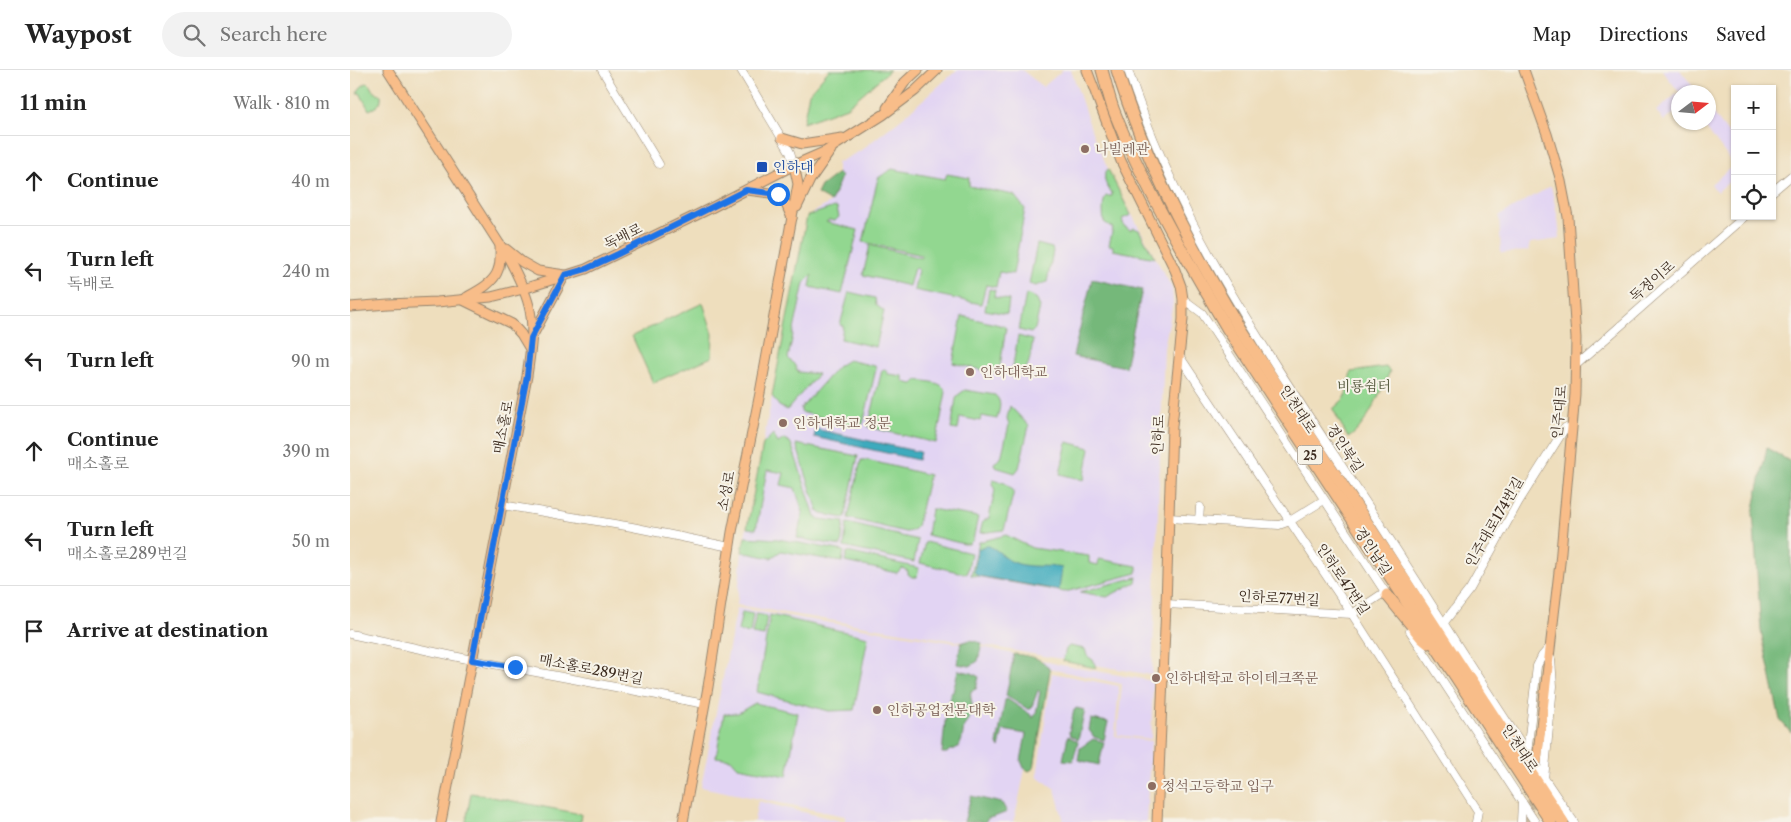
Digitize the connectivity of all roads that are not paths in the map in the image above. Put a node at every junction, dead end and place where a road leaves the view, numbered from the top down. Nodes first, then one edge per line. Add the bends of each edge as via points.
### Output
1 (388, 70) edge
2 (602, 70) edge
3 (741, 70) edge
4 (918, 70) edge
5 (937, 70) edge
6 (1087, 70) edge
7 (1102, 70) edge
8 (1117, 70) edge
9 (1128, 70) edge
10 (1524, 70) edge
11 (883, 115) junction
12 (848, 137) junction
13 (782, 138) junction
14 (834, 146) junction
15 (659, 164) dead end
16 (794, 165) junction
17 (1791, 176) edge
18 (1776, 189) edge
19 (746, 190) junction
20 (792, 218) junction
21 (1740, 220) edge
22 (500, 245) junction
23 (565, 275) junction
24 (523, 289) junction
25 (1183, 299) junction
26 (463, 300) junction
27 (350, 307) edge
28 (531, 338) junction
29 (530, 349) junction
30 (1178, 354) junction
31 (1576, 365) junction
32 (1568, 430) junction
33 (1324, 500) junction
34 (502, 505) junction
35 (1200, 507) dead end
36 (1169, 518) junction
37 (1199, 520) junction
38 (1290, 521) junction
39 (730, 547) junction
40 (1386, 594) junction
41 (1166, 604) junction
42 (1352, 614) junction
43 (1443, 624) junction
44 (350, 634) edge
45 (1550, 647) junction
46 (1441, 654) junction
47 (472, 660) junction
48 (705, 704) junction
49 (1528, 754) junction
50 (1537, 761) dead end
51 (1544, 779) junction
52 (1522, 802) junction
53 (441, 822) edge
54 (683, 822) edge
55 (1157, 822) edge
56 (1476, 822) edge
57 (1521, 822) edge
58 (1535, 822) edge
59 (1551, 822) edge
60 (1563, 822) edge
61 (1574, 822) edge

1 - 22 main road, 매소홀로
2 - 15 street
3 - 13 street
4 - 11 main road, 독배로 via 905,82
5 - 11 main road, 독배로
6 - 25 main road, 인하로 via 1121,161 1175,270
7 - 46 highway, 인천대로 / 25 via 1114,110 1137,161 1189,262 1233,337
8 - 60 highway, 인천대로 / 25 via 1151,162 1197,257 1237,324
9 - 43 street, 경인북길 via 1170,178 1245,318
10 - 31 main road, 인주대로 via 1561,181 1568,217
11 - 12 main road, 독배로
12 - 13 main road via 802,144
12 - 14 main road, 독배로
13 - 16 street
14 - 16 main road, 독배로
14 - 20 main road via 807,185
16 - 19 main road, 독배로
16 - 20 main road, 소성로 via 798,184
17 - 18 street
19 - 20 main road via 778,194
19 - 23 main road, 독배로 via 618,254
20 - 39 main road, 소성로
21 - 31 street, 독정이로
22 - 23 main road via 538,271
22 - 24 main road, 매소홀로
22 - 26 main road via 498,270 492,280
23 - 24 main road, 독배로
23 - 28 main road
24 - 26 main road, 독배로
24 - 28 main road, 매소홀로 via 529,306
25 - 30 main road, 인하로
25 - 33 street, 경인남길 via 1202,313
26 - 27 main road, 독배로
26 - 29 main road via 512,324
28 - 29 main road, 매소홀로
29 - 34 main road, 매소홀로
30 - 36 main road, 인하로
30 - 38 street, 인하로47번길
31 - 32 main road, 인주대로 via 1572,418
32 - 43 street, 인주대로174번길 via 1519,501 1470,589
32 - 45 main road, 인주대로 via 1560,563
33 - 38 street
33 - 40 street, 경인남길
34 - 39 street
34 - 47 main road, 매소홀로
35 - 37 street
36 - 37 street
36 - 41 main road, 인하로
37 - 38 street via 1279,525
38 - 42 street, 인하로47번길
39 - 48 main road, 소성로
40 - 42 street
40 - 46 highway via 1422,638
40 - 52 street, 경인남길
41 - 42 street, 인하로77번길
41 - 55 main road, 인하로
42 - 56 street, 인하로47번길 via 1478,811
43 - 49 street, 경인북길
44 - 47 street, 매소홀로289번길
45 - 49 street via 1537,666
45 - 50 main road, 인주대로
45 - 51 street via 1553,686
46 - 59 highway, 인천대로 / 25
47 - 48 street, 매소홀로289번길
47 - 53 main road, 매소홀로
48 - 54 main road, 소성로
49 - 51 street, 경인북길
51 - 61 street, 경인북길
52 - 57 street
52 - 58 street, 경인남길

